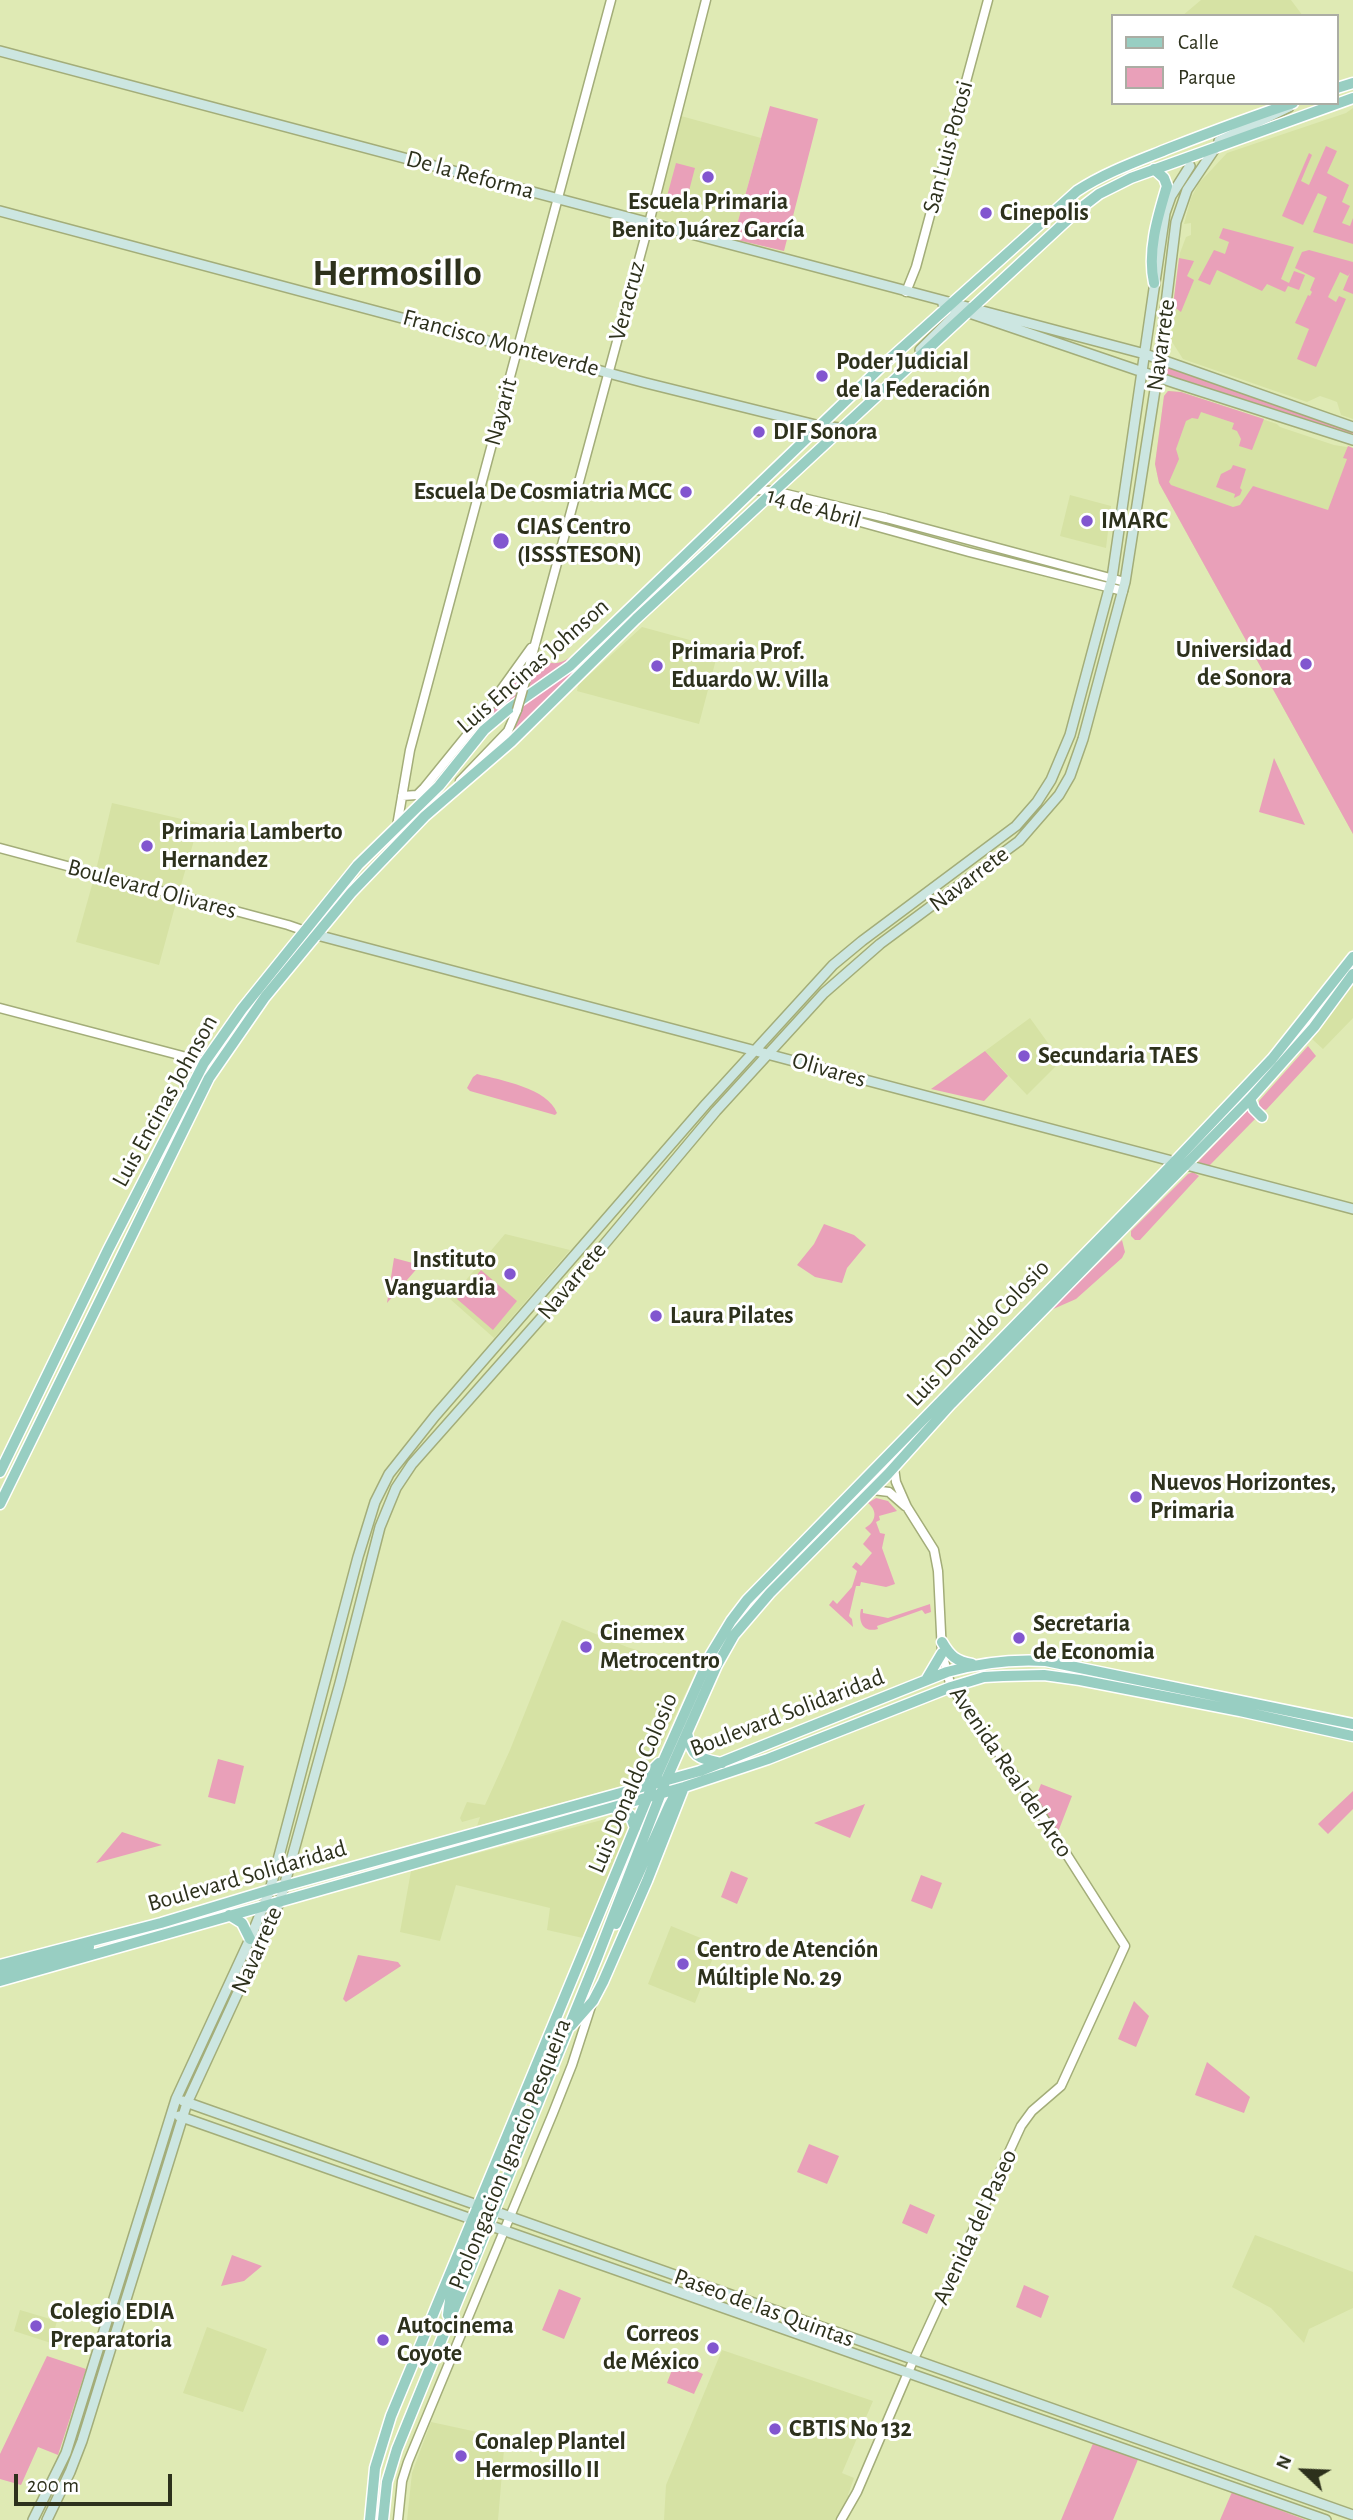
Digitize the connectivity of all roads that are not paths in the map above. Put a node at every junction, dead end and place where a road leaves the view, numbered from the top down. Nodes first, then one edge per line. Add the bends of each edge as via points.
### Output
1 (611, 0) edge
2 (706, 0) edge
3 (988, 0) edge
4 (0, 51) edge
5 (1287, 105) edge
6 (1291, 105) edge
7 (1332, 105) edge
8 (1217, 144) junction
9 (1190, 166) dead end
10 (1154, 169) junction
11 (559, 199) junction
12 (0, 211) edge
13 (649, 223) junction
14 (1015, 246) junction
15 (1024, 258) junction
16 (1154, 283) junction
17 (906, 292) junction
18 (955, 306) junction
19 (1163, 330) junction
20 (1147, 331) junction
21 (1161, 345) junction
22 (518, 348) junction
23 (1145, 354) junction
24 (1159, 359) junction
25 (1186, 369) junction
26 (607, 371) junction
27 (1143, 372) junction
28 (1157, 377) junction
29 (820, 426) junction
30 (1353, 427) edge
31 (840, 428) junction
32 (1353, 440) edge
33 (787, 458) junction
34 (753, 491) junction
35 (770, 495) junction
36 (1111, 583) junction
37 (1124, 586) junction
38 (535, 643) junction
39 (402, 796) junction
40 (434, 808) junction
41 (397, 826) junction
42 (0, 848) edge
43 (305, 930) junction
44 (317, 935) junction
45 (1353, 957) edge
46 (1353, 974) edge
47 (0, 1008) edge
48 (232, 1021) junction
49 (242, 1028) junction
50 (755, 1049) junction
51 (770, 1053) junction
52 (204, 1063) junction
53 (217, 1065) junction
54 (1250, 1099) junction
55 (1262, 1117) dead end
56 (1175, 1162) junction
57 (1186, 1165) junction
58 (1165, 1179) junction
59 (1353, 1209) edge
60 (90, 1289) junction
61 (94, 1312) junction
62 (894, 1468) junction
63 (0, 1472) edge
64 (857, 1488) junction
65 (873, 1489) junction
66 (0, 1504) edge
67 (907, 1507) junction
68 (348, 1594) junction
69 (353, 1627) junction
70 (942, 1642) junction
71 (942, 1653) junction
72 (976, 1665) junction
73 (947, 1672) junction
74 (926, 1681) junction
75 (951, 1686) junction
76 (1353, 1724) edge
77 (687, 1732) junction
78 (1353, 1736) edge
79 (667, 1754) junction
80 (722, 1763) junction
81 (666, 1780) junction
82 (653, 1784) junction
83 (684, 1787) junction
84 (631, 1790) junction
85 (661, 1794) junction
86 (647, 1798) junction
87 (614, 1808) junction
88 (291, 1810) junction
89 (305, 1814) junction
90 (635, 1828) junction
91 (285, 1886) junction
92 (270, 1890) junction
93 (280, 1901) junction
94 (264, 1905) junction
95 (229, 1915) junction
96 (161, 1923) junction
97 (108, 1937) junction
98 (250, 1939) junction
99 (126, 1946) junction
100 (1125, 1946) joint
101 (601, 1948) junction
102 (0, 1965) edge
103 (0, 1973) edge
104 (0, 1982) edge
105 (228, 1986) junction
106 (239, 1990) junction
107 (593, 2001) junction
108 (564, 2033) junction
109 (176, 2099) junction
110 (187, 2103) junction
111 (170, 2113) junction
112 (182, 2117) junction
113 (486, 2209) junction
114 (509, 2217) junction
115 (480, 2223) junction
116 (503, 2231) junction
117 (913, 2361) junction
118 (908, 2371) junction
119 (82, 2403) junction
120 (93, 2406) junction
121 (1353, 2515) edge
122 (33, 2520) edge
123 (47, 2520) edge
124 (370, 2520) edge
125 (383, 2520) edge
126 (398, 2520) edge
127 (841, 2520) edge
128 (1326, 2520) edge

1 - 11 street, Nayarit
2 - 13 street, Veracruz
3 - 17 street, San Luis Potosi
4 - 11 main road, De la Reforma
5 - 14 main road, Luis Encinas Johnson via 1102,175
6 - 8 main road, Navarrete
7 - 8 main road, Luis Encinas Johnson
8 - 10 main road, Luis Encinas Johnson
8 - 19 main road, Navarrete via 1193,178 1179,212
9 - 16 main road, Navarrete via 1165,213
10 - 15 main road, Luis Encinas Johnson via 1100,194
10 - 16 main road via 1167,186 1155,236
11 - 13 main road, De la Reforma
11 - 22 street, Nayarit
12 - 22 main road, Francisco Monteverde
13 - 17 main road, De la Reforma
13 - 26 street, Veracruz
14 - 15 main road
14 - 18 main road, Luis Encinas Johnson
15 - 18 main road, Luis Encinas Johnson
16 - 20 main road, Navarrete
17 - 18 main road, De la Reforma
18 - 23 main road
18 - 27 main road
18 - 29 main road, Luis Encinas Johnson
18 - 31 main road, Luis Encinas Johnson via 909,365
19 - 21 main road, Navarrete
19 - 25 main road via 1169,354
20 - 21 main road
20 - 23 main road, Navarrete
21 - 24 main road, Navarrete
22 - 26 main road, Francisco Monteverde
22 - 39 street, Nayarit via 410,750
23 - 24 main road
23 - 27 main road, Navarrete
24 - 25 main road
24 - 28 main road, Navarrete
25 - 30 main road
26 - 29 main road, Francisco Monteverde
26 - 38 street, Veracruz
27 - 28 main road
27 - 36 main road, Navarrete
28 - 32 main road
28 - 37 main road, Navarrete
29 - 31 main road, Francisco Monteverde
29 - 33 main road, Luis Encinas Johnson
31 - 35 main road, Luis Encinas Johnson
33 - 34 main road, Luis Encinas Johnson
33 - 35 main road
34 - 35 street, 14 de Abril
34 - 41 main road, Luis Encinas Johnson via 570,666 484,730 439,786
35 - 36 street, 14 de Abril
35 - 40 main road, Luis Encinas Johnson via 511,742
36 - 37 street, 14 de Abril
36 - 50 main road, Navarrete via 1070,735 1037,803 1007,833 842,957
37 - 51 main road, Navarrete via 1080,749 1052,805 1019,841 840,977
38 - 39 street via 424,788 417,795
38 - 40 street, Veracruz, bridge via 508,731
39 - 41 street, Nayarit
40 - 44 main road, Luis Encinas Johnson via 366,875
41 - 43 main road, Luis Encinas Johnson
42 - 43 street, Boulevard Olivares
43 - 44 street, Olivares
43 - 48 main road, Luis Encinas Johnson
44 - 49 main road, Luis Encinas Johnson
44 - 50 main road, Olivares
45 - 56 main road, Luis Donaldo Colosio via 1272,1059
46 - 54 main road, Luis Donaldo Colosio via 1314,1027
47 - 52 street
48 - 49 main road
48 - 52 main road, Luis Encinas Johnson
49 - 53 main road, Luis Encinas Johnson
50 - 51 main road, Olivares
50 - 68 main road, Navarrete via 401,1457 375,1502
51 - 56 main road, Olivares
51 - 69 main road, Navarrete via 407,1469 380,1527
52 - 53 street
52 - 60 main road, Luis Encinas Johnson
53 - 61 main road, Luis Encinas Johnson
54 - 55 main road
54 - 57 main road, Luis Donaldo Colosio
56 - 57 main road, Olivares
56 - 58 main road, Luis Donaldo Colosio
57 - 58 main road, Luis Donaldo Colosio
57 - 59 main road, Olivares
58 - 62 main road, Luis Donaldo Colosio
58 - 64 main road, Luis Donaldo Colosio
60 - 61 main road
60 - 63 main road, Luis Encinas Johnson
61 - 66 main road, Luis Encinas Johnson
62 - 65 main road, Luis Donaldo Colosio
62 - 67 street, Avenida Real del Arco
64 - 65 street, Avenida Real del Arco
64 - 79 main road, Luis Donaldo Colosio via 731,1621 707,1662
65 - 67 street, Avenida Real del Arco via 889,1492
65 - 77 main road, Luis Donaldo Colosio via 734,1636
67 - 70 street, Avenida Real del Arco via 934,1550
68 - 69 main road via 355,1597 350,1619
68 - 88 main road, Navarrete
69 - 89 main road, Navarrete
70 - 71 street, Avenida Real del Arco
70 - 72 main road via 956,1659
71 - 73 street, Avenida Real del Arco
71 - 74 main road
72 - 73 main road, Boulevard Solidaridad
72 - 76 main road, Boulevard Solidaridad via 1046,1661
73 - 74 main road, Boulevard Solidaridad
73 - 75 street, Avenida Real del Arco
74 - 80 main road, Boulevard Solidaridad
75 - 78 main road, Boulevard Solidaridad via 984,1678 1044,1675 1240,1710
75 - 83 main road, Boulevard Solidaridad via 768,1759
75 - 100 street, Avenida Real del Arco via 1032,1800
77 - 80 main road via 696,1756
77 - 81 main road, Luis Donaldo Colosio
79 - 82 main road, Luis Donaldo Colosio
79 - 84 main road
80 - 81 main road, Boulevard Solidaridad
81 - 82 main road, Boulevard Solidaridad
81 - 85 main road, Luis Donaldo Colosio
82 - 84 main road, Boulevard Solidaridad
82 - 86 main road, Luis Donaldo Colosio
83 - 85 main road, Boulevard Solidaridad
83 - 101 main road via 671,1800
83 - 107 main road, Prolongacion Ignacio Pesqueira
84 - 91 main road, Boulevard Solidaridad
85 - 86 main road, Boulevard Solidaridad
85 - 101 main road, Luis Donaldo Colosio
86 - 87 main road, Boulevard Solidaridad
86 - 90 main road, Luis Donaldo Colosio
87 - 90 main road via 630,1815
87 - 93 main road, Boulevard Solidaridad
88 - 89 main road
88 - 92 main road, Navarrete
89 - 91 main road, Navarrete
90 - 113 main road, Luis Donaldo Colosio
91 - 92 main road, Boulevard Solidaridad
91 - 93 main road, Navarrete
92 - 94 main road, Navarrete
92 - 96 main road, Boulevard Solidaridad
93 - 94 main road, Boulevard Solidaridad
93 - 106 main road, Navarrete
94 - 95 main road, Boulevard Solidaridad
94 - 98 main road, Navarrete
95 - 98 main road via 242,1923
95 - 99 main road, Boulevard Solidaridad
96 - 97 main road, Boulevard Solidaridad
96 - 99 main road via 160,1928
97 - 102 main road, Boulevard Solidaridad
97 - 103 main road
98 - 105 main road, Navarrete
99 - 104 main road, Boulevard Solidaridad
100 - 117 street, Avenida del Paseo via 1063,2083 1021,2126
101 - 108 main road, Luis Donaldo Colosio
105 - 106 main road
105 - 109 main road, Navarrete
106 - 110 main road, Navarrete
107 - 108 main road, Prolongacion Ignacio Pesqueira
107 - 114 street, Prolongacion Ignacio Pesqueira via 572,2065
108 - 113 main road, Luis Donaldo Colosio
109 - 110 main road, Paseo de las Quintas
109 - 111 main road, Navarrete
110 - 112 main road, Navarrete
110 - 113 main road, Paseo de las Quintas
111 - 112 main road, Paseo de las Quintas
111 - 119 main road, Navarrete
112 - 115 main road, Paseo de las Quintas
112 - 120 main road, Navarrete
113 - 114 main road, Paseo de las Quintas
113 - 115 main road
114 - 116 street, Prolongacion Ignacio Pesqueira
114 - 117 main road, Paseo de las Quintas
115 - 116 main road, Paseo de las Quintas
115 - 124 main road via 384,2435 375,2468
115 - 125 main road via 450,2295 448,2322 394,2458
116 - 118 main road, Paseo de las Quintas
116 - 126 street, Prolongacion Ignacio Pesqueira via 408,2462
117 - 118 street, Avenida del Paseo
117 - 121 main road, Paseo de las Quintas
118 - 127 street, Avenida del Paseo
118 - 128 main road, Paseo de las Quintas
119 - 120 main road
119 - 122 main road, Navarrete via 60,2467
120 - 123 main road, Navarrete via 75,2461

